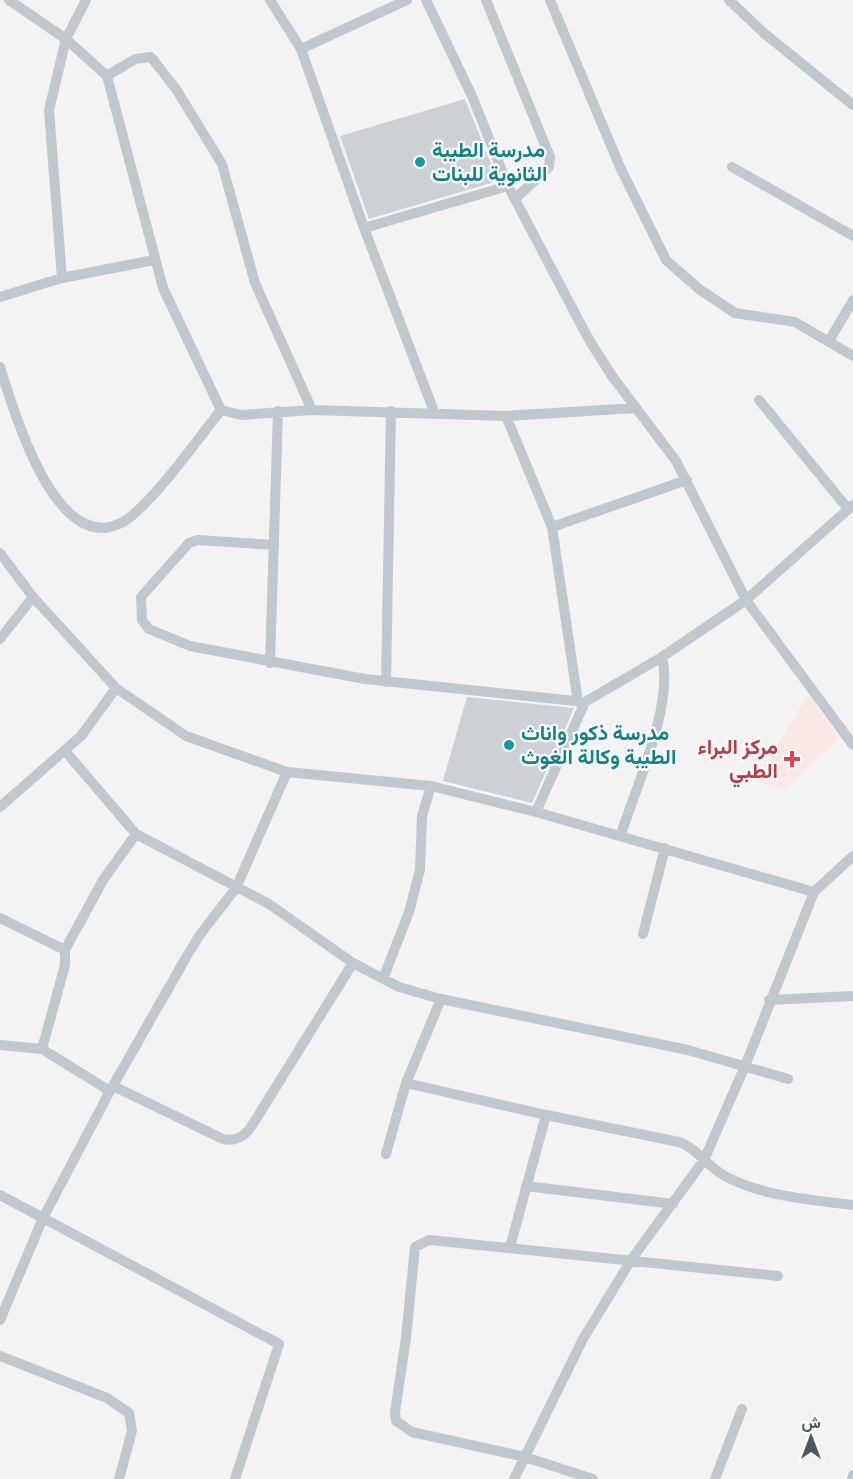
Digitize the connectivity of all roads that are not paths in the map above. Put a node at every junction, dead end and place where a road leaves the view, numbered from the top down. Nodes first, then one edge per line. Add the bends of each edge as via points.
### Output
1 (9, 0) edge
2 (86, 0) edge
3 (270, 0) edge
4 (407, 0) edge
5 (426, 0) edge
6 (486, 0) edge
7 (550, 0) edge
8 (729, 0) edge
9 (66, 39) junction
10 (301, 50) junction
11 (107, 76) junction
12 (853, 105) edge
13 (732, 167) dead end
14 (508, 186) junction
15 (515, 199) junction
16 (364, 228) junction
17 (853, 236) edge
18 (154, 260) junction
19 (62, 278) junction
20 (0, 297) edge
21 (853, 300) edge
22 (829, 341) junction
23 (853, 357) edge
24 (0, 366) edge
25 (759, 400) dead end
26 (636, 408) junction
27 (221, 410) junction
28 (312, 410) junction
29 (278, 411) junction
30 (391, 411) junction
31 (435, 414) junction
32 (506, 416) junction
33 (687, 480) junction
34 (851, 507) edge
35 (552, 527) junction
36 (274, 544) junction
37 (0, 553) edge
38 (33, 597) junction
39 (746, 600) junction
40 (0, 639) edge
41 (662, 657) junction
42 (270, 663) junction
43 (386, 681) junction
44 (116, 688) junction
45 (582, 702) junction
46 (853, 745) edge
47 (66, 752) junction
48 (287, 772) junction
49 (431, 786) junction
50 (0, 807) edge
51 (536, 812) junction
52 (136, 834) junction
53 (621, 834) junction
54 (665, 848) junction
55 (853, 856) edge
56 (236, 888) junction
57 (814, 891) junction
58 (0, 918) edge
59 (643, 934) dead end
60 (64, 950) junction
61 (353, 963) junction
62 (383, 979) junction
63 (853, 996) edge
64 (441, 999) junction
65 (770, 1000) junction
66 (0, 1045) edge
67 (42, 1048) junction
68 (745, 1066) junction
69 (788, 1079) dead end
70 (406, 1083) junction
71 (111, 1089) junction
72 (546, 1115) junction
73 (386, 1154) dead end
74 (704, 1160) junction
75 (526, 1186) junction
76 (0, 1195) edge
77 (674, 1204) junction
78 (853, 1205) edge
79 (44, 1218) junction
80 (510, 1247) junction
81 (631, 1260) junction
82 (778, 1276) dead end
83 (0, 1320) edge
84 (0, 1356) edge
85 (742, 1409) dead end
86 (525, 1457) junction
87 (119, 1479) edge
88 (236, 1479) edge
89 (514, 1479) edge
90 (593, 1479) edge
91 (716, 1479) edge

1 - 9 street
2 - 9 street
3 - 10 street
4 - 10 street
5 - 14 street
6 - 15 street via 550,157 549,166
7 - 22 street via 620,167 666,260 735,313 788,320
8 - 12 street
9 - 11 street
9 - 19 street via 49,110
10 - 16 street
11 - 18 street
11 - 28 street via 135,59 151,57 196,120 224,170 255,283
13 - 17 street
14 - 15 street
14 - 16 street
15 - 26 street via 588,338
16 - 31 street
18 - 19 street
18 - 27 street
19 - 20 street
21 - 22 street
22 - 23 street
24 - 27 street via 41,477 65,508 86,523 104,528 122,523 141,508
25 - 34 street
26 - 32 street
26 - 33 street
27 - 29 street via 242,415
28 - 29 street
28 - 30 street
29 - 36 street
30 - 31 street
30 - 43 street
31 - 32 street
32 - 35 street
33 - 35 street
33 - 39 street
34 - 39 street
35 - 45 street
36 - 42 street
36 - 42 street via 198,540 189,543 150,584 141,597 140,608 149,629 168,638
37 - 38 street
38 - 40 street
38 - 44 street
39 - 41 street
39 - 46 street
41 - 45 street
41 - 53 street via 666,685 654,737
42 - 43 street
43 - 45 street
44 - 47 street
44 - 48 street via 186,736
45 - 51 street
47 - 50 street
47 - 52 street
48 - 49 street
48 - 56 street
49 - 51 street
49 - 62 street via 422,816 420,870 409,912
51 - 53 street
52 - 56 street
52 - 60 street
53 - 54 street
54 - 57 street
54 - 59 street
55 - 57 street
56 - 61 street via 269,904
56 - 71 street via 199,936
57 - 65 street
58 - 60 street
60 - 67 street via 66,965
61 - 62 street
61 - 71 street via 242,1137 223,1139
62 - 64 street
63 - 65 street
64 - 68 street via 688,1050
64 - 70 street
65 - 68 street
66 - 67 street
67 - 71 street
68 - 69 street
68 - 74 street
70 - 72 street
70 - 73 street
71 - 79 street
72 - 74 street via 679,1142 694,1149
72 - 75 street
74 - 77 street
74 - 78 street via 723,1175 754,1187
75 - 77 street
75 - 80 street
76 - 79 street
77 - 81 street
79 - 83 street
79 - 88 street via 279,1344
80 - 81 street
80 - 86 street via 429,1240 415,1247 394,1412 396,1421 412,1432
81 - 82 street
81 - 86 street via 583,1339
84 - 87 street via 107,1398 129,1413 132,1431
85 - 91 street
86 - 89 street
86 - 90 street

